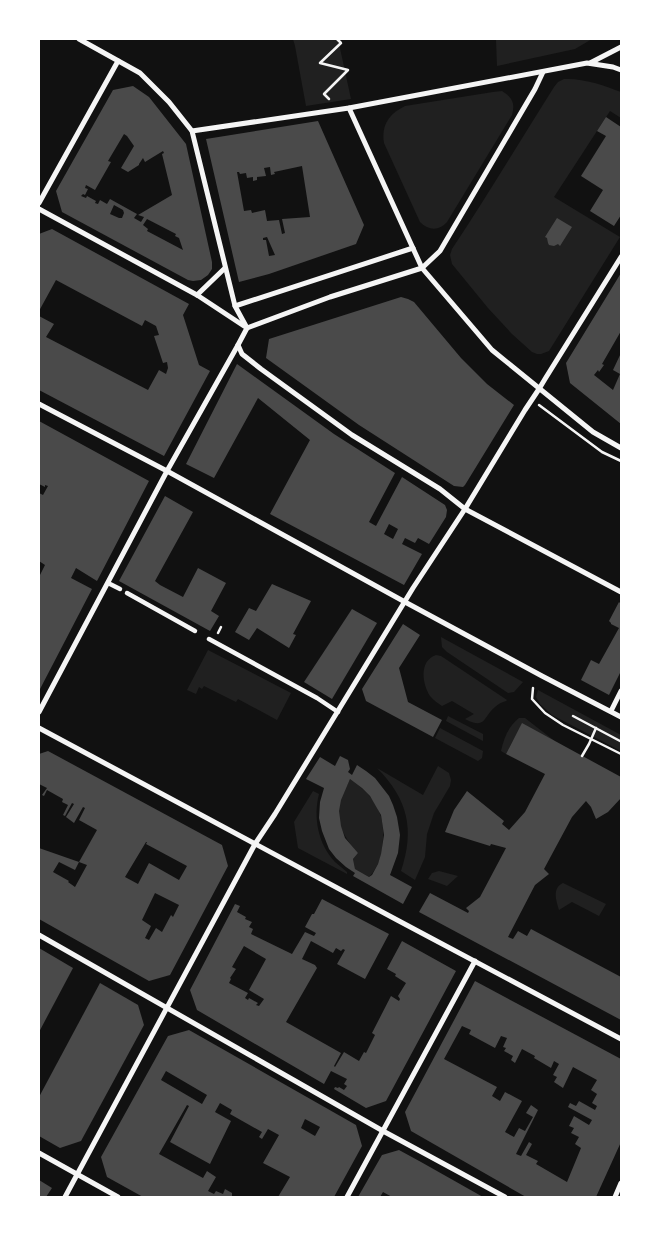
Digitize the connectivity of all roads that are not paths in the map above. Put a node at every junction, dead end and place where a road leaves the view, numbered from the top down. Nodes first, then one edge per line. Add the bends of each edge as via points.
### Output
1 (79, 39) edge
2 (621, 47) edge
3 (118, 60) junction
4 (589, 63) junction
5 (621, 70) edge
6 (543, 72) junction
7 (349, 108) junction
8 (192, 131) junction
9 (39, 202) edge
10 (39, 209) edge
11 (413, 248) junction
12 (621, 256) edge
13 (224, 268) junction
14 (422, 268) junction
15 (197, 295) junction
16 (235, 306) junction
17 (247, 328) junction
18 (238, 345) junction
19 (540, 389) junction
20 (39, 404) edge
21 (621, 448) edge
22 (167, 471) junction
23 (465, 509) junction
24 (108, 582) junction
25 (120, 589) dead end
26 (621, 592) edge
27 (127, 593) dead end
28 (405, 602) junction
29 (195, 631) dead end
30 (209, 639) dead end
31 (621, 692) edge
32 (611, 711) junction
33 (39, 712) edge
34 (338, 712) junction
35 (621, 717) edge
36 (39, 728) edge
37 (255, 844) junction
38 (39, 934) edge
39 (475, 961) junction
40 (167, 1008) junction
41 (621, 1039) edge
42 (383, 1132) junction
43 (39, 1153) edge
44 (76, 1175) junction
45 (621, 1183) edge
46 (65, 1197) edge
47 (118, 1197) edge
48 (347, 1197) edge
49 (505, 1197) edge
50 (614, 1197) edge

1 - 3 street
2 - 4 street
3 - 8 street via 140,73 170,102
3 - 9 street
4 - 5 street
4 - 6 street
6 - 7 street
6 - 14 street via 440,251
7 - 8 street
7 - 11 street
8 - 13 street
10 - 15 street
11 - 14 street
11 - 16 street
12 - 19 street
13 - 15 street
13 - 16 street
14 - 17 street
14 - 19 street via 492,350
15 - 17 street
16 - 17 street
17 - 18 street
18 - 22 street
18 - 23 street via 242,354 261,369 352,435 440,489
19 - 21 street via 593,432
19 - 23 street
20 - 22 street
22 - 24 street
22 - 28 street
23 - 26 street
23 - 28 street
24 - 25 street
24 - 33 street
27 - 29 street
28 - 32 street
28 - 34 street
30 - 34 street
31 - 32 street
32 - 35 street
34 - 37 street
36 - 37 street
37 - 39 street
37 - 40 street
38 - 40 street
39 - 41 street
39 - 42 street
40 - 42 street
40 - 44 street
42 - 48 street
42 - 49 street
43 - 44 street
44 - 46 street
44 - 47 street
45 - 50 street

